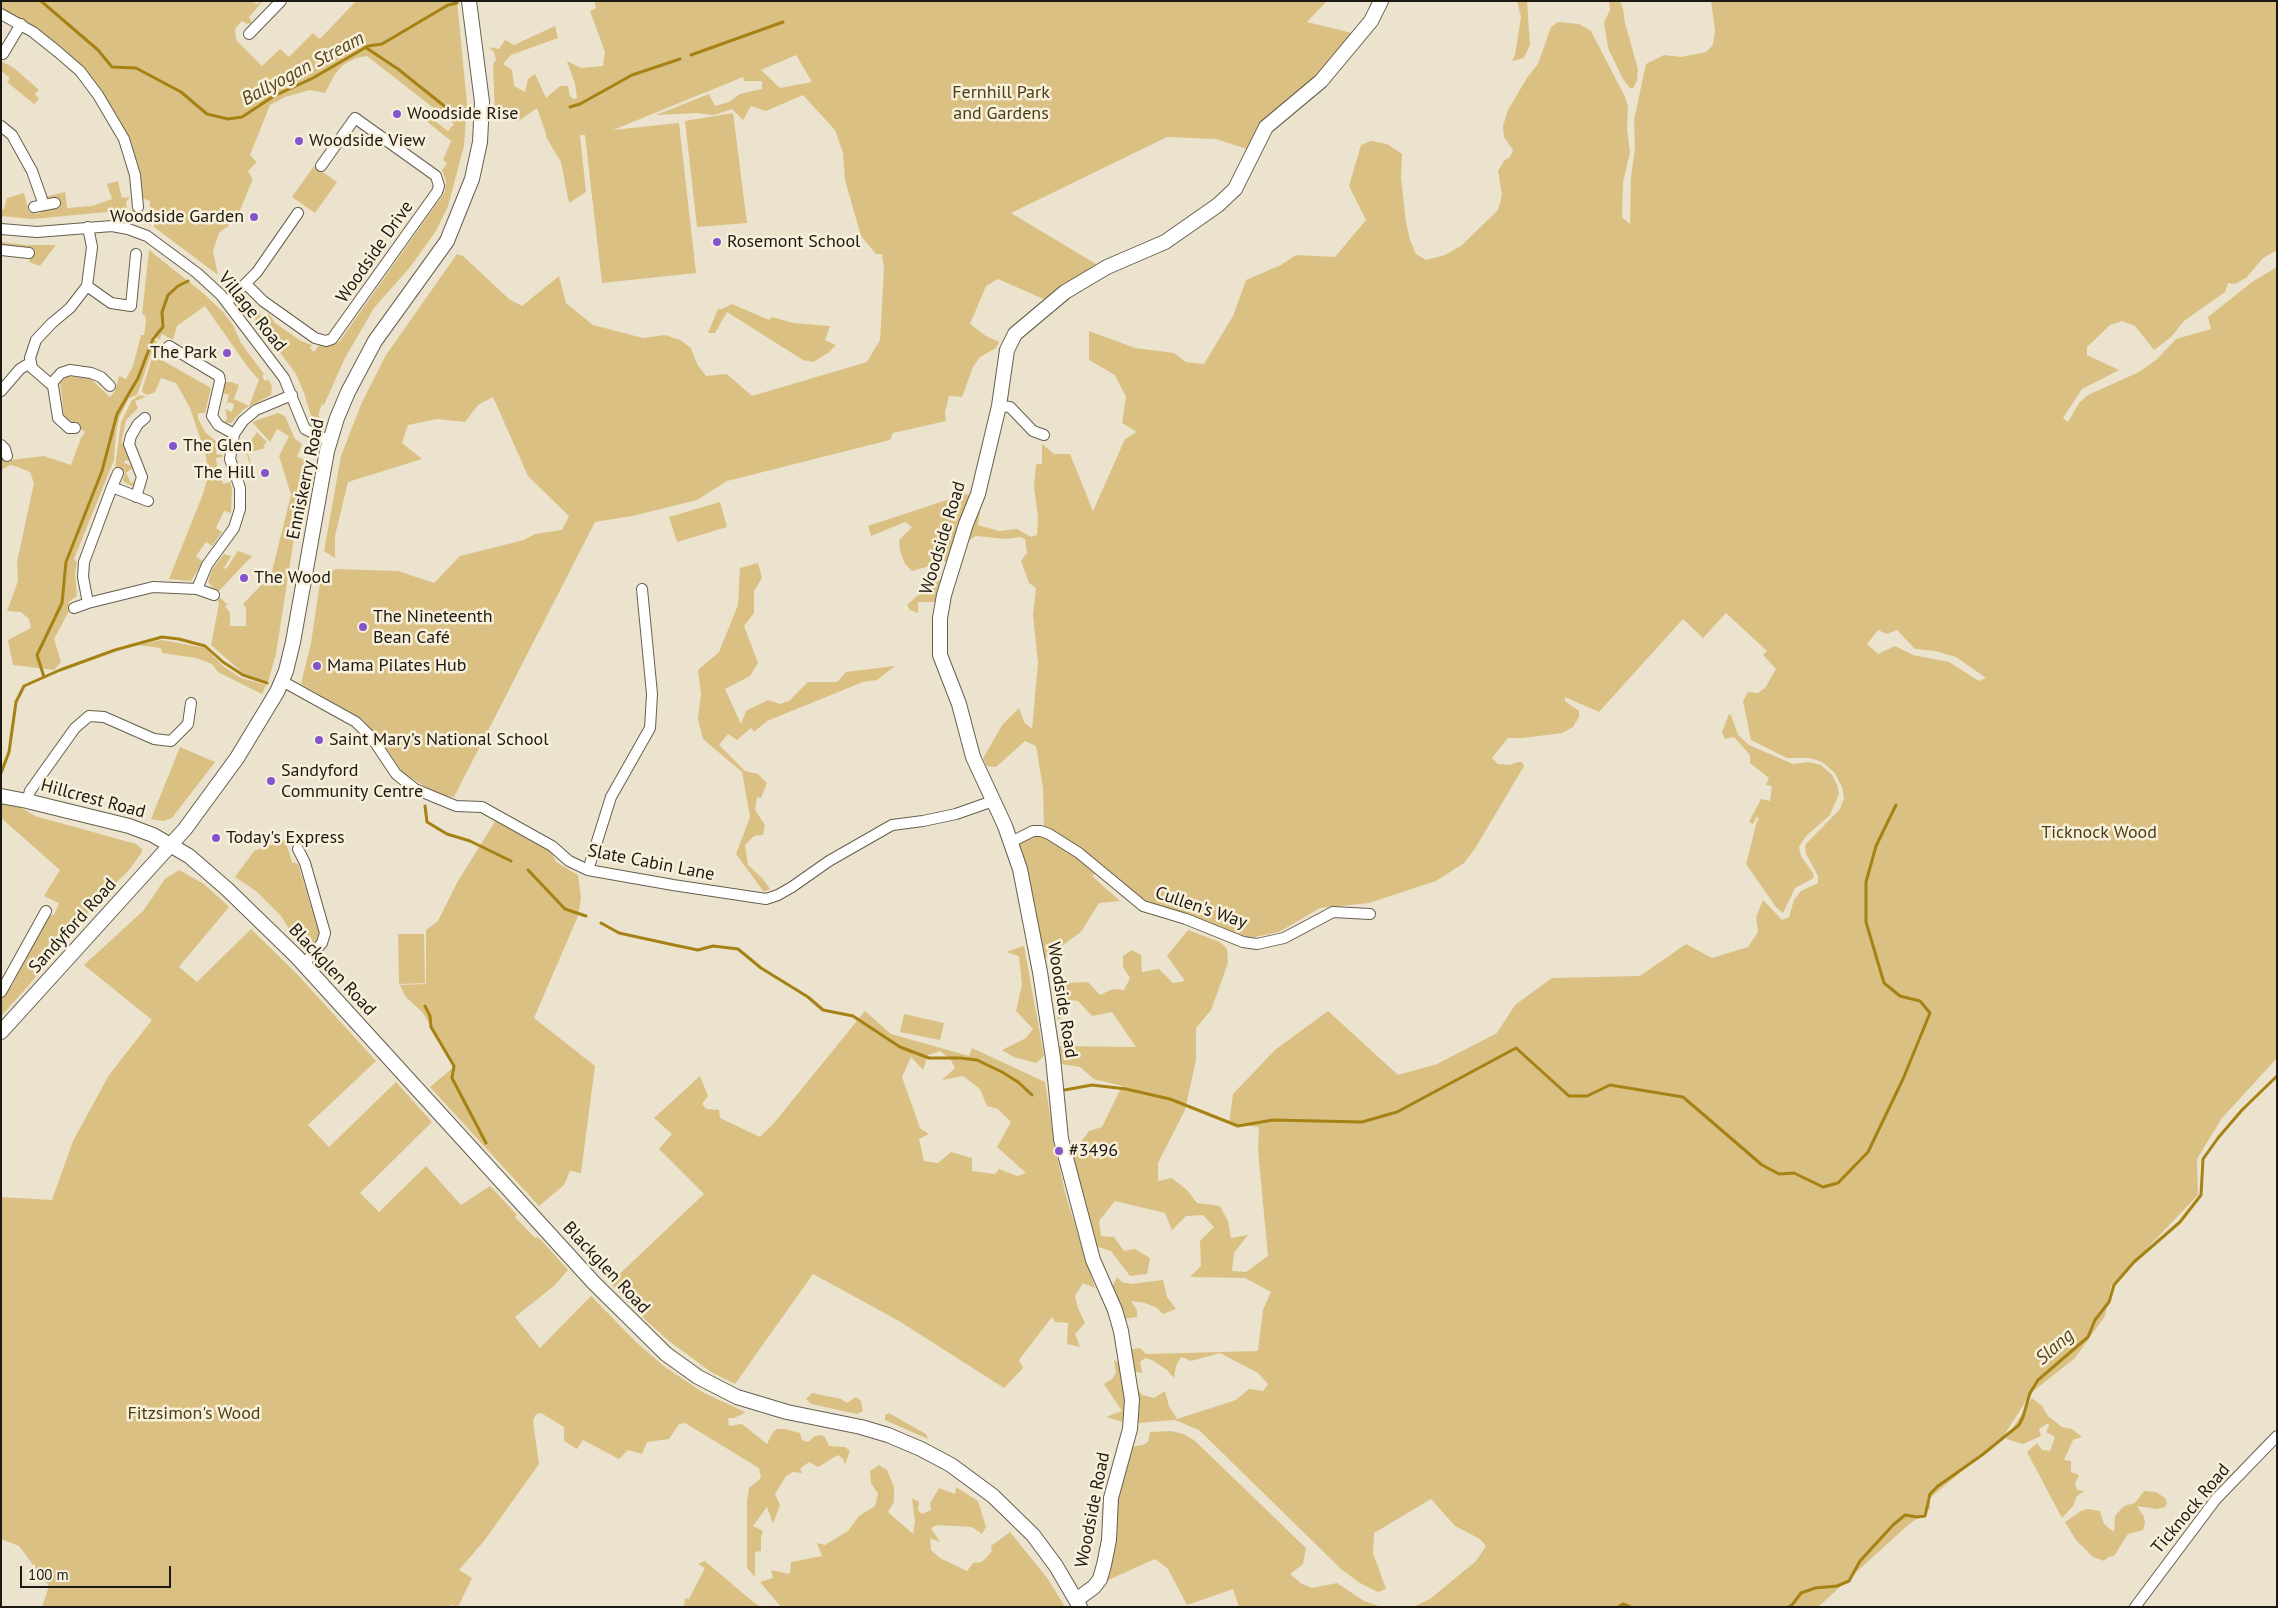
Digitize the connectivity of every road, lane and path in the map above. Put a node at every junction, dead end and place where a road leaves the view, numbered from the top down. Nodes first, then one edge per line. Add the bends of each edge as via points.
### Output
1 (281, 1) edge
2 (469, 1) edge
3 (1380, 1) edge
4 (1, 14) edge
5 (21, 24) junction
6 (249, 34) dead end
7 (3, 54) dead end
8 (1, 126) edge
9 (321, 166) dead end
10 (55, 203) dead end
11 (138, 207) dead end
12 (298, 213) dead end
13 (88, 227) junction
14 (1, 229) edge
15 (1, 250) edge
16 (29, 253) dead end
17 (136, 254) dead end
18 (246, 284) junction
19 (87, 286) junction
20 (227, 302) junction
21 (168, 346) dead end
22 (30, 363) junction
23 (51, 384) junction
24 (110, 386) dead end
25 (1, 391) edge
26 (292, 395) junction
27 (999, 406) junction
28 (146, 418) dead end
29 (75, 428) dead end
30 (234, 434) junction
31 (1044, 435) dead end
32 (330, 442) junction
33 (1, 446) edge
34 (6, 456) dead end
35 (118, 472) dead end
36 (112, 487) junction
37 (136, 497) junction
38 (148, 501) dead end
39 (197, 589) junction
40 (642, 589) dead end
41 (214, 595) dead end
42 (88, 603) junction
43 (74, 608) dead end
44 (282, 681) junction
45 (191, 703) dead end
46 (5, 797) edge
47 (27, 801) junction
48 (993, 801) junction
49 (1011, 842) junction
50 (172, 845) junction
51 (298, 849) dead end
52 (588, 870) junction
53 (46, 911) dead end
54 (1370, 914) dead end
55 (303, 965) junction
56 (1, 992) edge
57 (1, 1032) edge
58 (2277, 1436) edge
59 (1078, 1603) edge
60 (2135, 1607) edge

1 - 6 street
2 - 32 street, Enniskerry Road via 482,102 480,142 470,187 459,218 437,258 388,322 363,362
3 - 27 street, Woodside Road via 1371,21 1322,81 1266,127 1235,189 1218,205 1165,242 1107,267 1065,292 1019,329 1007,350
4 - 5 street
5 - 7 street
5 - 11 street via 80,71 98,95 124,139 134,175
8 - 10 street via 12,135 32,171 39,206
9 - 18 street, Woodside Drive via 355,118 436,176 439,186 332,340 316,338 263,301
12 - 18 street
13 - 14 street, Village Road via 37,232
13 - 19 street via 92,247
13 - 20 street, Village Road via 112,226 147,236 197,273
15 - 16 street
17 - 19 street via 131,306 110,303
18 - 20 street
19 - 22 street via 70,308 36,340
20 - 26 street, Village Road via 284,378
21 - 30 street via 219,376 212,416 218,426
22 - 23 street
22 - 25 street
23 - 24 street via 61,373 70,370 92,373
23 - 29 street via 58,405 58,418 69,428
26 - 30 street via 256,410
26 - 32 street, Village Road via 305,429
27 - 31 street via 1010,407 1033,431
27 - 48 street, Woodside Road via 978,494 949,577 940,618 940,655 961,709 973,757
28 - 37 street via 138,424 129,444 142,477
30 - 39 street via 230,459 240,488 238,518 204,570
32 - 44 street, Enniskerry Road via 294,642
33 - 34 street
35 - 36 street
36 - 37 street
36 - 42 street via 84,562 83,582
37 - 38 street
39 - 41 street
39 - 42 street via 153,586
40 - 52 street via 652,694 650,728 611,797
42 - 43 street
44 - 50 street, Enniskerry Road via 237,758
44 - 52 street, Slate Cabin Lane via 356,722 372,738 396,774 415,789 456,806 482,807 552,846 569,862
45 - 47 street via 188,724 171,741 154,739 104,717 89,716 75,728 30,791
46 - 47 street, Hillcrest Road
47 - 50 street, Hillcrest Road via 129,826
48 - 49 street, Woodside Road
48 - 52 street, Slate Cabin Lane via 923,822 892,825 829,861 792,887 766,898
49 - 54 street, Cullen's Way via 1041,830 1079,853 1143,906 1186,918 1243,942 1257,944 1284,938 1333,912
49 - 59 street, Woodside Road via 1020,869 1040,972 1061,1139 1093,1260 1121,1332 1132,1400 1130,1429 1111,1498 1104,1565 1100,1579
50 - 55 street, Blackglen Road via 227,889
50 - 57 street, Sandyford Road
51 - 55 street via 325,933 318,950
53 - 56 street
55 - 59 street, Blackglen Road via 588,1277 666,1354 698,1377 736,1397 882,1433 951,1465 993,1496 1024,1526 1056,1566
58 - 60 street, Ticknock Road via 2216,1499

